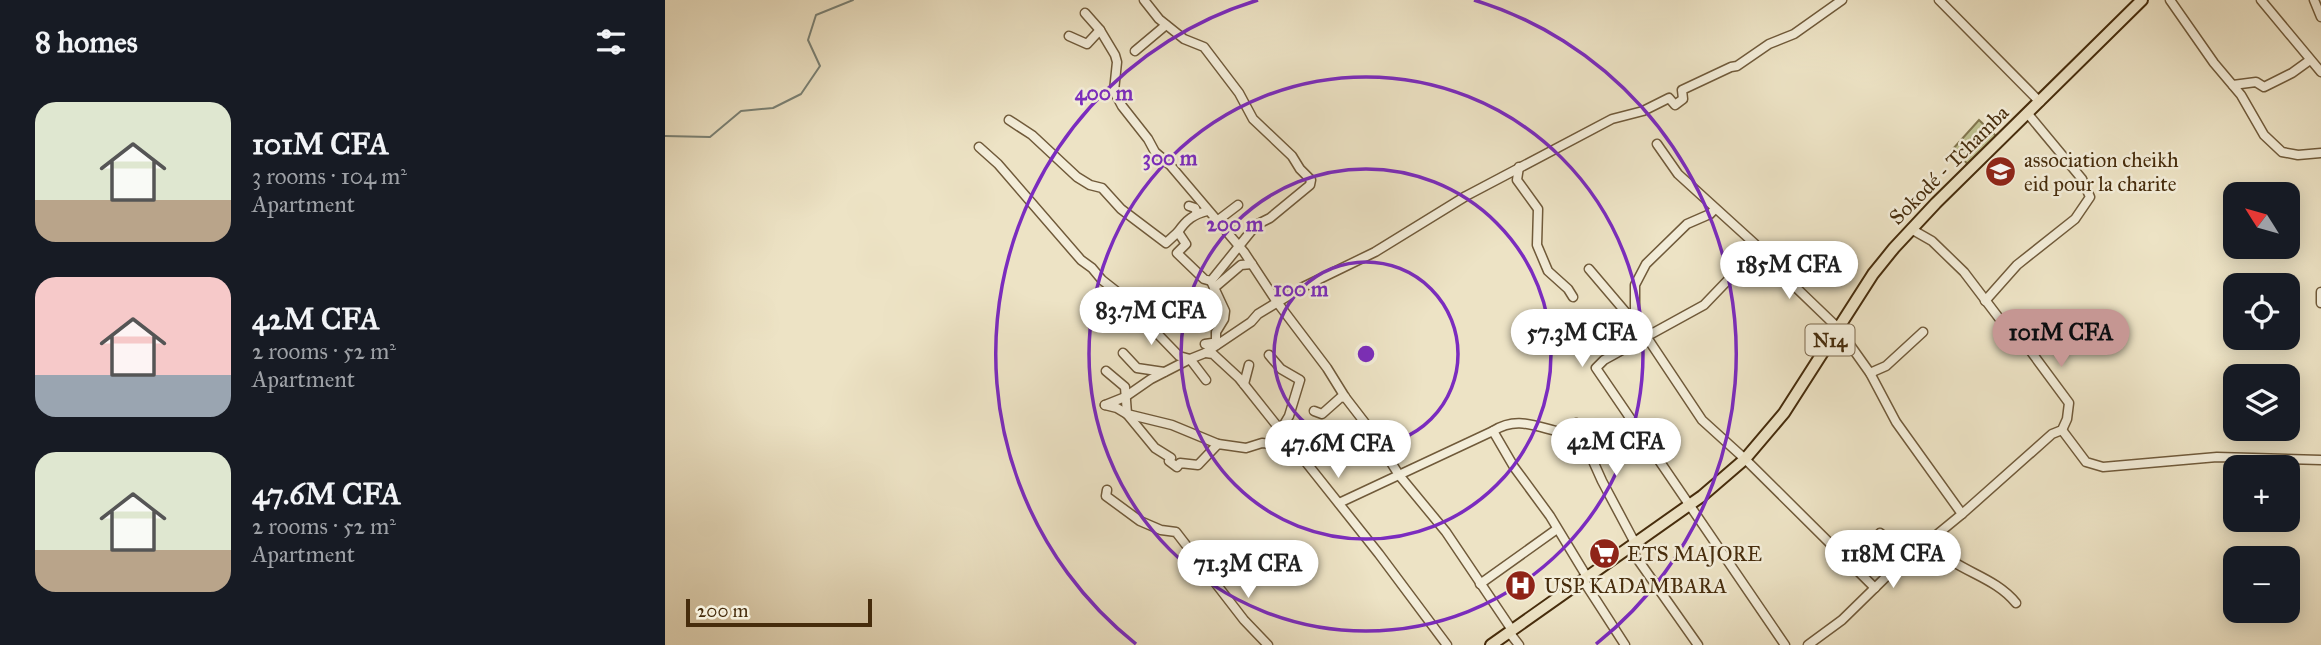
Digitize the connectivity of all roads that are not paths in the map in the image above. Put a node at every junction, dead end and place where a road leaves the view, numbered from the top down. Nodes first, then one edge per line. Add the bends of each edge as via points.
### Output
1 (1145, 0) edge
2 (1842, 0) edge
3 (1939, 0) edge
4 (2141, 0) edge
5 (2171, 0) edge
6 (2261, 0) edge
7 (2314, 0) edge
8 (1085, 13) dead end
9 (2321, 17) edge
10 (1167, 25) junction
11 (1100, 30) junction
12 (1070, 33) dead end
13 (1135, 51) dead end
14 (2321, 55) edge
15 (2310, 61) junction
16 (2321, 72) edge
17 (2233, 85) junction
18 (2040, 102) junction
19 (2028, 114) junction
20 (1009, 120) dead end
21 (1657, 144) dead end
22 (979, 147) dead end
23 (2321, 153) edge
24 (1519, 167) junction
25 (1238, 205) dead end
26 (1189, 206) dead end
27 (1715, 209) junction
28 (1207, 211) junction
29 (1197, 214) junction
30 (1217, 221) junction
31 (1911, 229) junction
32 (1178, 232) junction
33 (1166, 243) junction
34 (1239, 246) junction
35 (1177, 253) junction
36 (1760, 253) junction
37 (1252, 264) junction
38 (1589, 270) dead end
39 (1212, 284) junction
40 (2321, 292) edge
41 (1573, 297) dead end
42 (1985, 301) junction
43 (1277, 302) junction
44 (2321, 303) edge
45 (1125, 318) dead end
46 (1635, 322) junction
47 (1149, 324) junction
48 (1838, 328) junction
49 (1923, 332) dead end
50 (1646, 336) junction
51 (1309, 343) junction
52 (1216, 345) junction
53 (1205, 349) junction
54 (1306, 352) dead end
55 (1123, 353) dead end
56 (1269, 355) dead end
57 (1190, 359) junction
58 (1249, 365) dead end
59 (1106, 371) dead end
60 (1164, 372) junction
61 (1870, 373) junction
62 (1206, 380) dead end
63 (1244, 384) junction
64 (1125, 397) junction
65 (1345, 397) junction
66 (1314, 411) dead end
67 (1127, 414) junction
68 (1576, 423) dead end
69 (2062, 430) junction
70 (1493, 431) junction
71 (1556, 431) dead end
72 (1282, 434) junction
73 (1218, 444) junction
74 (1292, 446) junction
75 (1745, 459) junction
76 (2321, 460) edge
77 (1399, 475) junction
78 (1107, 490) dead end
79 (1339, 503) junction
80 (1689, 505) junction
81 (1962, 514) junction
82 (1557, 529) junction
83 (1880, 533) dead end
84 (1925, 544) junction
85 (1632, 545) junction
86 (1909, 557) junction
87 (1585, 579) junction
88 (1480, 584) junction
89 (1875, 588) junction
90 (2016, 603) dead end
91 (1510, 631) junction
92 (1268, 645) edge
93 (1447, 645) edge
94 (1490, 645) edge
95 (1519, 645) edge
96 (1625, 645) edge
97 (1698, 645) edge
98 (1785, 645) edge
99 (1808, 645) edge

1 - 10 street
2 - 24 street via 1741,64 1682,90 1683,99 1675,104 1669,98 1612,120
3 - 18 street
4 - 18 main road, Sokodé - Tchamba / N14
5 - 17 street
6 - 15 street
7 - 9 street
8 - 11 street
10 - 13 street
10 - 34 street via 1204,47 1253,119 1311,180 1256,225
11 - 12 street via 1087,44
11 - 28 street via 1115,55 1114,91 1122,106
14 - 15 street
15 - 16 street
15 - 17 street via 2264,87 2256,82
17 - 23 street via 2264,135 2282,152
18 - 19 main road, Sokodé - Tchamba / N14
19 - 31 main road, Sokodé - Tchamba / N14
19 - 42 street via 2082,179 2090,197 2075,219 2017,265
20 - 33 street via 1077,177 1102,188 1121,209
21 - 27 street via 1678,174
22 - 47 street via 1081,260
24 - 41 street via 1517,180 1538,209 1537,245 1548,271
24 - 43 street via 1375,252
25 - 30 street
26 - 29 street
27 - 36 street
27 - 46 street via 1687,224 1646,264 1635,285
28 - 29 street
28 - 30 street
29 - 32 street
30 - 34 street
31 - 42 street via 1964,272
31 - 48 main road, Sokodé - Tchamba / N14
32 - 33 street
32 - 35 street via 1186,244
33 - 35 street
34 - 37 street
34 - 39 street
35 - 39 street
36 - 48 street
36 - 50 street via 1756,263 1728,281 1704,305
37 - 39 street via 1241,265
37 - 43 street
38 - 46 street
39 - 52 street via 1225,311
40 - 44 street
42 - 69 street via 2021,338 2069,403
43 - 51 street
43 - 52 street
45 - 47 street
46 - 50 street
47 - 57 street via 1179,356
48 - 61 street
48 - 75 main road, Sokodé - Tchamba / N14 via 1784,412
49 - 61 street via 1886,366
50 - 75 street via 1702,420
50 - 80 street via 1596,368
51 - 54 street
51 - 65 street
52 - 53 street
53 - 57 street
53 - 63 street
55 - 60 street via 1137,368
56 - 72 street via 1301,384
57 - 60 street
57 - 62 street
58 - 63 street
59 - 64 street via 1125,387
60 - 64 street
61 - 81 street via 1896,422
63 - 72 street
64 - 67 street
64 - 67 street via 1105,405
65 - 66 street via 1322,414
65 - 77 street
67 - 73 street via 1172,425
67 - 73 street via 1177,467 1180,463 1198,465
68 - 85 street
69 - 76 street via 2086,462 2102,467 2217,457
69 - 81 street via 2052,433
70 - 71 street via 1511,422
70 - 77 street
70 - 82 street
72 - 74 street
73 - 74 street
74 - 79 street
75 - 80 main road, Sokodé - Tchamba / N14
75 - 89 street
77 - 79 street
77 - 88 street via 1447,532
78 - 92 street via 1106,496 1140,521 1176,532
79 - 93 street
80 - 85 main road, Sokodé - Tchamba / N14
80 - 98 street
81 - 84 street
82 - 87 street
82 - 88 street
83 - 86 street
84 - 86 street
84 - 90 street via 1931,542
85 - 87 main road, Sokodé - Tchamba / N14
85 - 97 street
86 - 89 street
87 - 91 main road, Sokodé - Tchamba / N14
87 - 96 street
88 - 91 street
89 - 99 street
91 - 94 main road, Sokodé - Tchamba / N14
91 - 95 street

